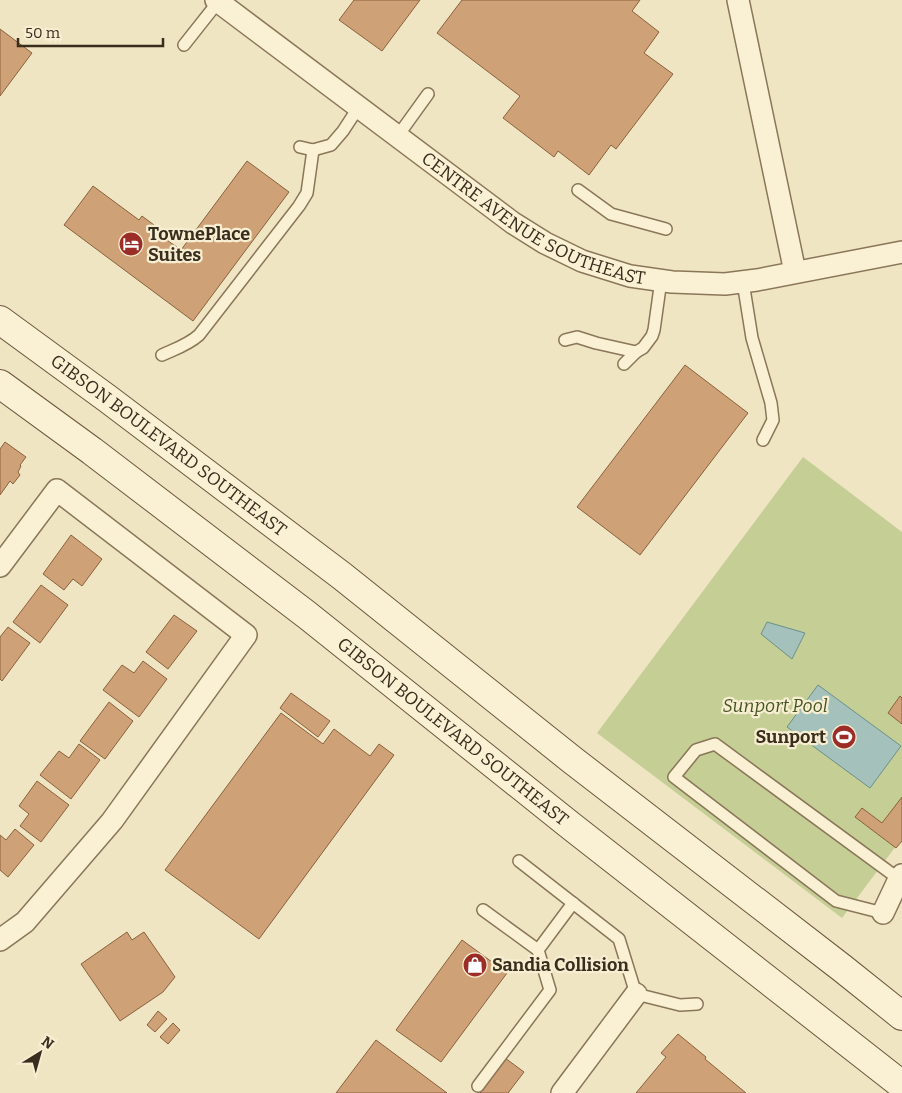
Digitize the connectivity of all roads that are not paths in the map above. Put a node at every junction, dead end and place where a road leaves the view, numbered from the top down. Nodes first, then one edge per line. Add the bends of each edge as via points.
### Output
1 (738, 0) edge
2 (217, 1) edge
3 (184, 45) dead end
4 (428, 94) dead end
5 (358, 108) junction
6 (397, 137) junction
7 (300, 146) dead end
8 (313, 150) junction
9 (578, 190) dead end
10 (666, 229) dead end
11 (902, 252) edge
12 (795, 272) junction
13 (660, 280) junction
14 (743, 282) junction
15 (0, 320) edge
16 (565, 340) dead end
17 (636, 352) junction
18 (162, 354) dead end
19 (624, 364) dead end
20 (0, 384) edge
21 (763, 440) dead end
22 (0, 566) edge
23 (519, 861) dead end
24 (901, 877) edge
25 (573, 904) junction
26 (483, 910) dead end
27 (883, 913) joint
28 (0, 940) edge
29 (538, 950) junction
30 (636, 994) junction
31 (697, 1004) dead end
32 (902, 1016) edge
33 (902, 1085) edge
34 (478, 1086) dead end
35 (562, 1093) edge

1 - 12 street
2 - 3 lane
2 - 5 street, CENTRE AVENUE SOUTHEAST
4 - 6 lane
5 - 6 street, CENTRE AVENUE SOUTHEAST
5 - 8 lane via 331,144
6 - 13 street, CENTRE AVENUE SOUTHEAST via 545,243 582,262 630,276
7 - 8 lane
8 - 18 lane via 307,193 299,206 199,335 193,341
9 - 10 lane via 611,214
11 - 12 street, CENTRE AVENUE SOUTHEAST
12 - 14 street, CENTRE AVENUE SOUTHEAST
13 - 14 street, CENTRE AVENUE SOUTHEAST
13 - 17 lane via 654,330 643,348
14 - 21 lane via 752,338 771,403 773,420
15 - 32 main road, GIBSON BOULEVARD SOUTHEAST via 334,570 571,760
16 - 17 lane via 577,337
17 - 19 lane
20 - 33 main road, GIBSON BOULEVARD SOUTHEAST via 307,615
22 - 28 street via 56,490 246,634 112,820 25,922
23 - 25 lane
24 - 27 street
24 - 27 lane via 715,744 696,750 674,777 836,901
25 - 29 lane
25 - 30 lane via 619,939
26 - 29 lane
29 - 34 lane via 550,990
30 - 31 lane via 680,1005
30 - 35 street

